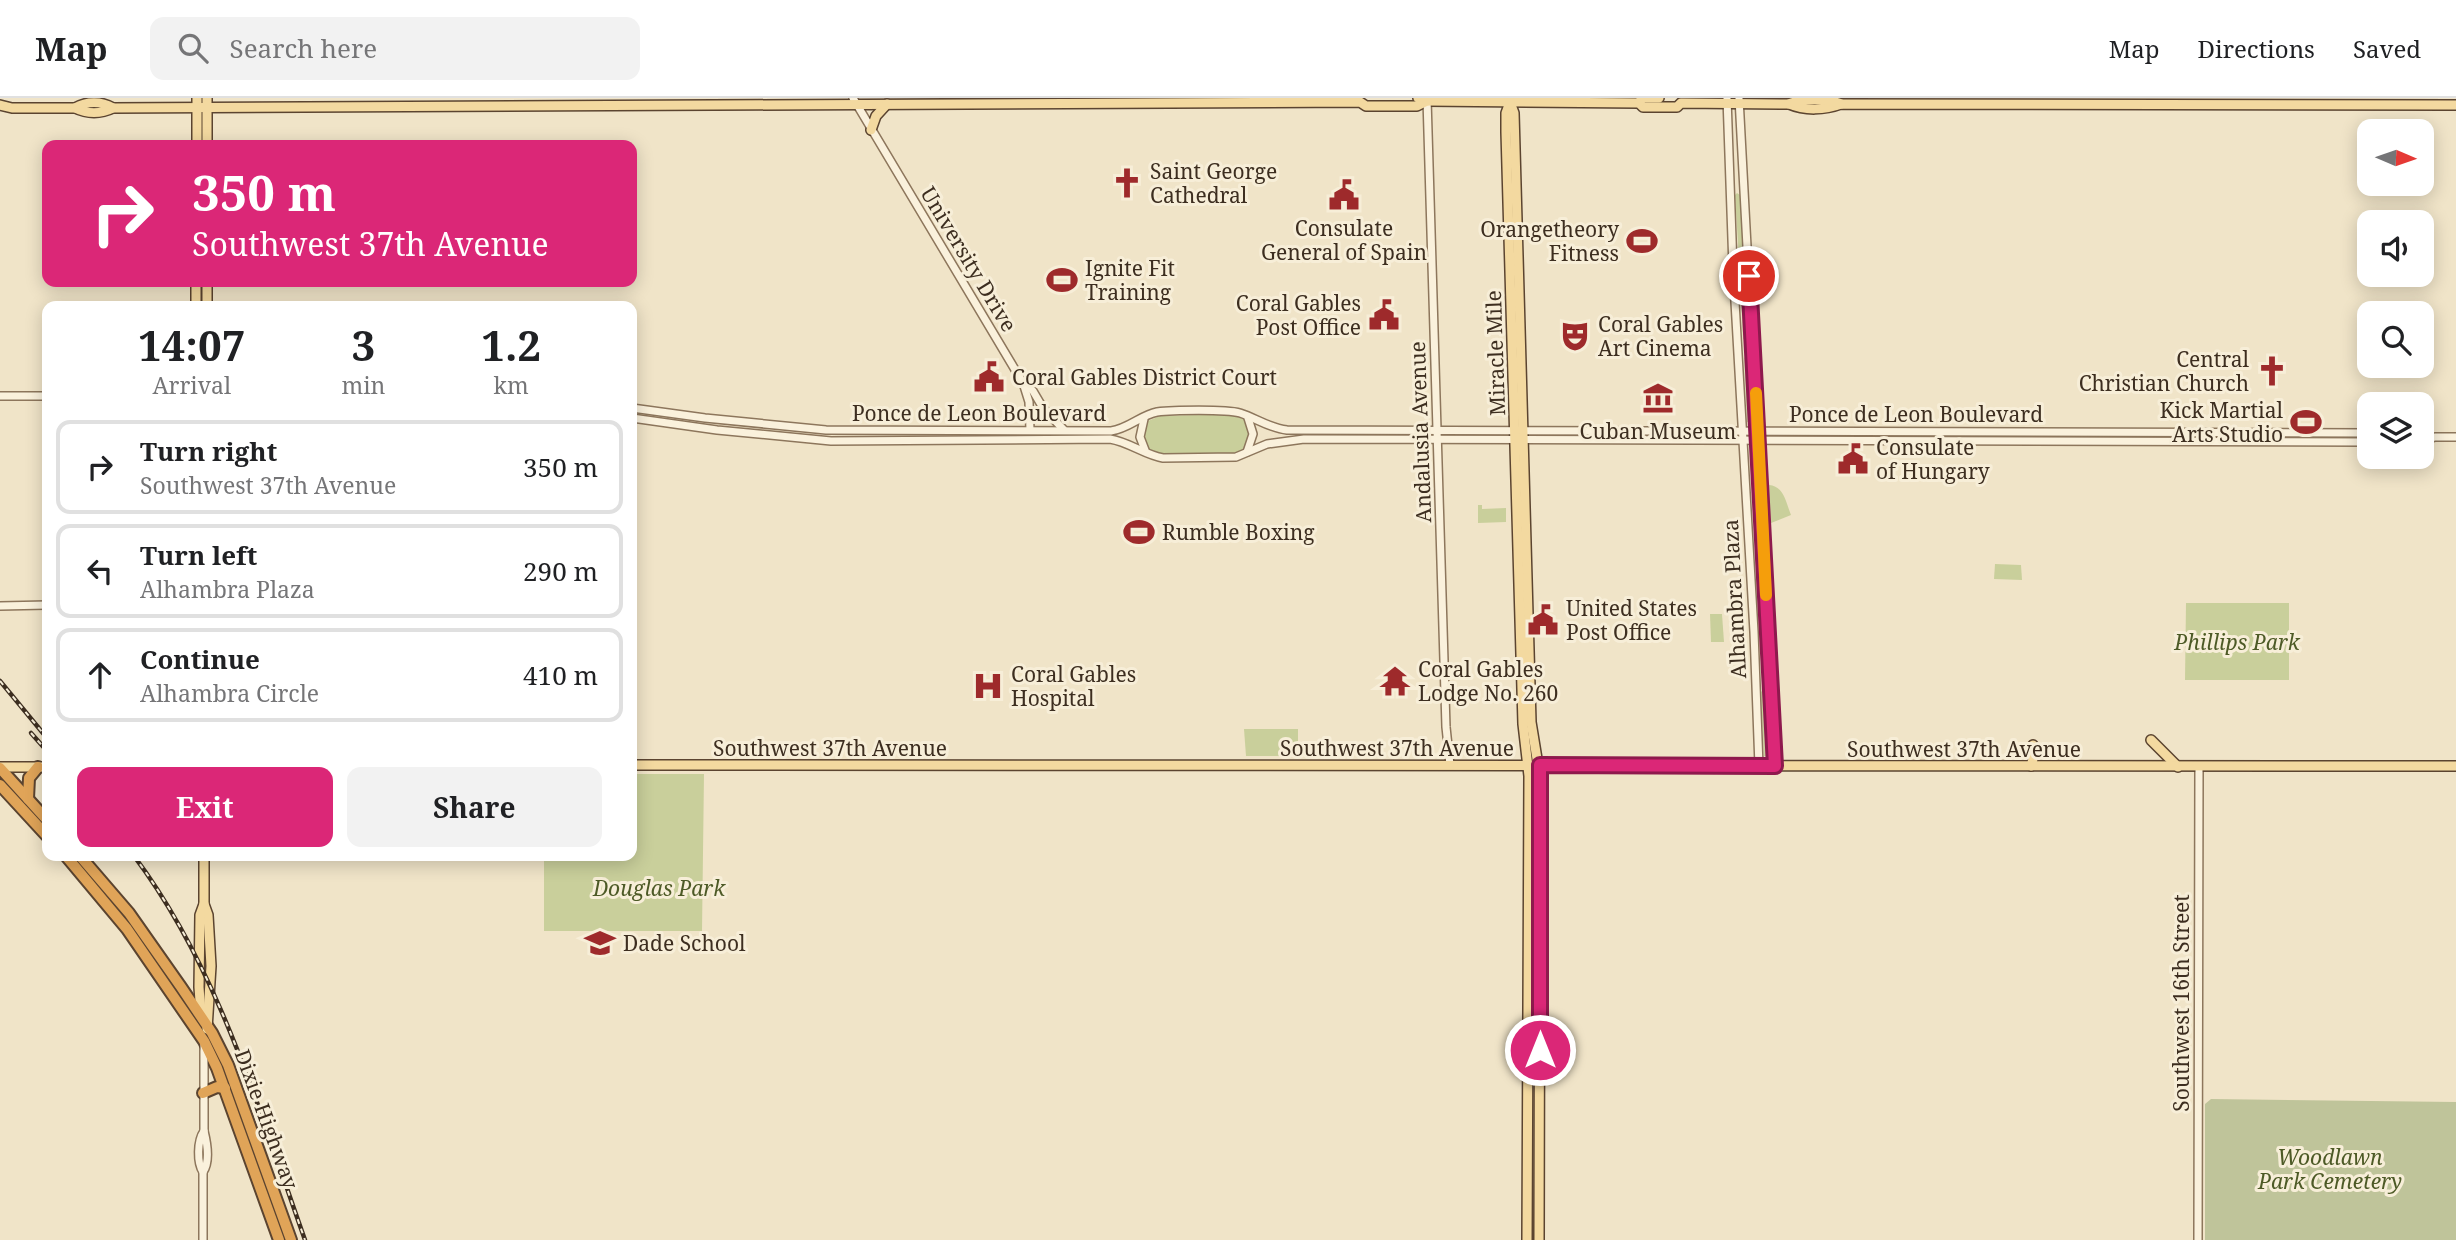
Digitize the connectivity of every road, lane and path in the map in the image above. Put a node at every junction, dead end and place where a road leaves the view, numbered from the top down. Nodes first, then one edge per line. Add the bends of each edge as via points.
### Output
1 (1659, 98) edge
2 (1424, 99) edge
3 (1510, 99) edge
4 (1362, 100) edge
5 (1449, 100) edge
6 (1569, 100) edge
7 (1678, 100) edge
8 (1727, 100) edge
9 (1739, 100) edge
10 (833, 101) edge
11 (854, 101) edge
12 (1837, 101) edge
13 (202, 103) edge
14 (1639, 103) junction
15 (887, 104) junction
16 (1789, 104) junction
17 (0, 105) edge
18 (2456, 105) edge
19 (12, 108) junction
20 (0, 113) edge
21 (871, 130) junction
22 (198, 140) edge
23 (206, 140) edge
24 (1744, 176) junction
25 (1730, 177) junction
26 (1745, 193) junction
27 (1731, 195) junction
28 (1753, 337) junction
29 (1737, 339) junction
30 (1738, 359) junction
31 (1754, 359) junction
32 (1023, 383) junction
33 (0, 396) edge
34 (42, 396) edge
35 (637, 409) edge
36 (1248, 417) junction
37 (1144, 418) junction
38 (637, 419) edge
39 (1437, 429) junction
40 (1030, 430) junction
41 (1064, 430) junction
42 (1742, 430) junction
43 (1758, 430) junction
44 (2357, 433) edge
45 (1519, 434) junction
46 (2435, 437) edge
47 (2456, 437) edge
48 (1437, 439) junction
49 (1743, 439) junction
50 (1758, 440) junction
51 (2357, 442) edge
52 (1147, 452) junction
53 (1246, 453) junction
54 (1749, 554) junction
55 (1764, 563) junction
56 (0, 606) edge
57 (42, 606) edge
58 (1755, 662) junction
59 (1769, 662) junction
60 (1770, 681) junction
61 (1756, 686) junction
62 (2151, 740) dead end
63 (2033, 745) dead end
64 (637, 765) edge
65 (1450, 765) junction
66 (1528, 765) junction
67 (1540, 765) junction
68 (1759, 766) junction
69 (1775, 766) junction
70 (2031, 766) junction
71 (2456, 766) edge
72 (42, 767) edge
73 (2178, 767) junction
74 (2199, 767) junction
75 (0, 768) edge
76 (42, 768) edge
77 (0, 785) edge
78 (27, 799) junction
79 (42, 815) edge
80 (42, 831) edge
81 (70, 861) edge
82 (84, 861) edge
83 (204, 861) edge
84 (204, 904) junction
85 (201, 1015) junction
86 (207, 1026) junction
87 (204, 1041) junction
88 (225, 1088) junction
89 (204, 1093) junction
90 (203, 1240) edge
91 (279, 1240) edge
92 (291, 1240) edge
93 (1527, 1240) edge
94 (1539, 1240) edge
95 (2198, 1240) edge

1 - 14 main road via 1642,98
2 - 4 main road via 1417,106 1366,106
2 - 5 main road
2 - 39 street, Andalusia Avenue
3 - 5 main road
3 - 6 main road
3 - 45 main road, Miracle Mile via 1506,132
4 - 15 main road
6 - 14 main road
7 - 8 main road
7 - 14 main road via 1677,107 1643,107
8 - 9 main road
8 - 25 street, Alhambra Plaza
9 - 16 main road
9 - 24 street, Alhambra Plaza
10 - 11 main road
10 - 13 main road
11 - 15 main road
11 - 21 street, University Drive
12 - 16 main road via 1798,99
12 - 16 main road via 1831,108
12 - 18 main road
13 - 19 main road
13 - 22 main road
13 - 23 main road
15 - 21 main road
17 - 19 main road
19 - 20 main road
21 - 32 street, University Drive
24 - 25 street
24 - 26 street, Alhambra Plaza
25 - 27 street, Alhambra Plaza
26 - 27 street via 1737,190
26 - 28 street, Alhambra Plaza
27 - 29 street, Alhambra Plaza
28 - 29 street via 1746,344
28 - 31 street, Alhambra Plaza
29 - 30 street, Alhambra Plaza
30 - 31 street via 1745,353
30 - 42 street, Alhambra Plaza
31 - 43 street, Alhambra Plaza
32 - 40 street
32 - 41 street, University Drive
33 - 34 street
35 - 40 street, Ponce de Leon Boulevard via 826,430
36 - 37 street, Ponce de Leon Boulevard via 1233,412 1166,412
36 - 39 street, Ponce de Leon Boulevard via 1283,430
36 - 53 street via 1253,434
37 - 41 street, Ponce de Leon Boulevard via 1114,430
37 - 52 street via 1140,437
38 - 52 street, Ponce de Leon Boulevard via 831,441 1110,439
39 - 45 street, Ponce de Leon Boulevard
39 - 48 street, Andalusia Avenue
40 - 41 street, Ponce de Leon Boulevard
42 - 43 street, Ponce de Leon Boulevard
42 - 45 street, Ponce de Leon Boulevard
42 - 49 street, Alhambra Plaza
43 - 44 street, Ponce de Leon Boulevard
43 - 50 street, Alhambra Plaza
45 - 48 street, Ponce de Leon Boulevard
45 - 49 street, Ponce de Leon Boulevard
45 - 66 main road, Miracle Mile
45 - 67 main road, Miracle Mile via 1531,722
46 - 47 street
48 - 53 street, Ponce de Leon Boulevard via 1289,440
48 - 65 street, Andalusia Avenue
49 - 50 street, Ponce de Leon Boulevard
49 - 54 street, Alhambra Plaza
50 - 51 street, Ponce de Leon Boulevard
50 - 55 street, Alhambra Plaza
52 - 53 street, Ponce de Leon Boulevard via 1163,458
54 - 55 street
54 - 58 street, Alhambra Plaza
55 - 59 street, Alhambra Plaza
56 - 57 street
58 - 59 street
58 - 61 street, Alhambra Plaza
59 - 60 street, Alhambra Plaza
60 - 61 street
60 - 69 street, Alhambra Plaza
61 - 68 street, Alhambra Plaza
62 - 73 main road
63 - 70 main road
64 - 65 main road, Southwest 37th Avenue
65 - 66 main road, Southwest 37th Avenue
66 - 67 main road, Southwest 37th Avenue
66 - 93 main road, Miracle Mile
67 - 68 main road, Southwest 37th Avenue
67 - 94 main road, Miracle Mile
68 - 69 main road, Southwest 37th Avenue
69 - 70 main road, Southwest 37th Avenue
70 - 73 main road, Southwest 37th Avenue
71 - 74 main road, Southwest 37th Avenue
72 - 75 main road
73 - 74 main road, Southwest 37th Avenue
74 - 95 street, Southwest 16th Street
75 - 78 highway
76 - 78 highway via 29,778
77 - 80 highway
78 - 79 highway
81 - 87 highway via 115,914
82 - 85 highway, Dixie Highway via 129,913
83 - 84 main road
84 - 85 main road via 200,915
84 - 86 main road via 211,966
85 - 86 highway, Dixie Highway
85 - 87 main road
86 - 87 main road
86 - 92 highway, Dixie Highway via 228,1065
87 - 88 highway
87 - 89 street
88 - 89 highway
88 - 91 highway
89 - 90 street

